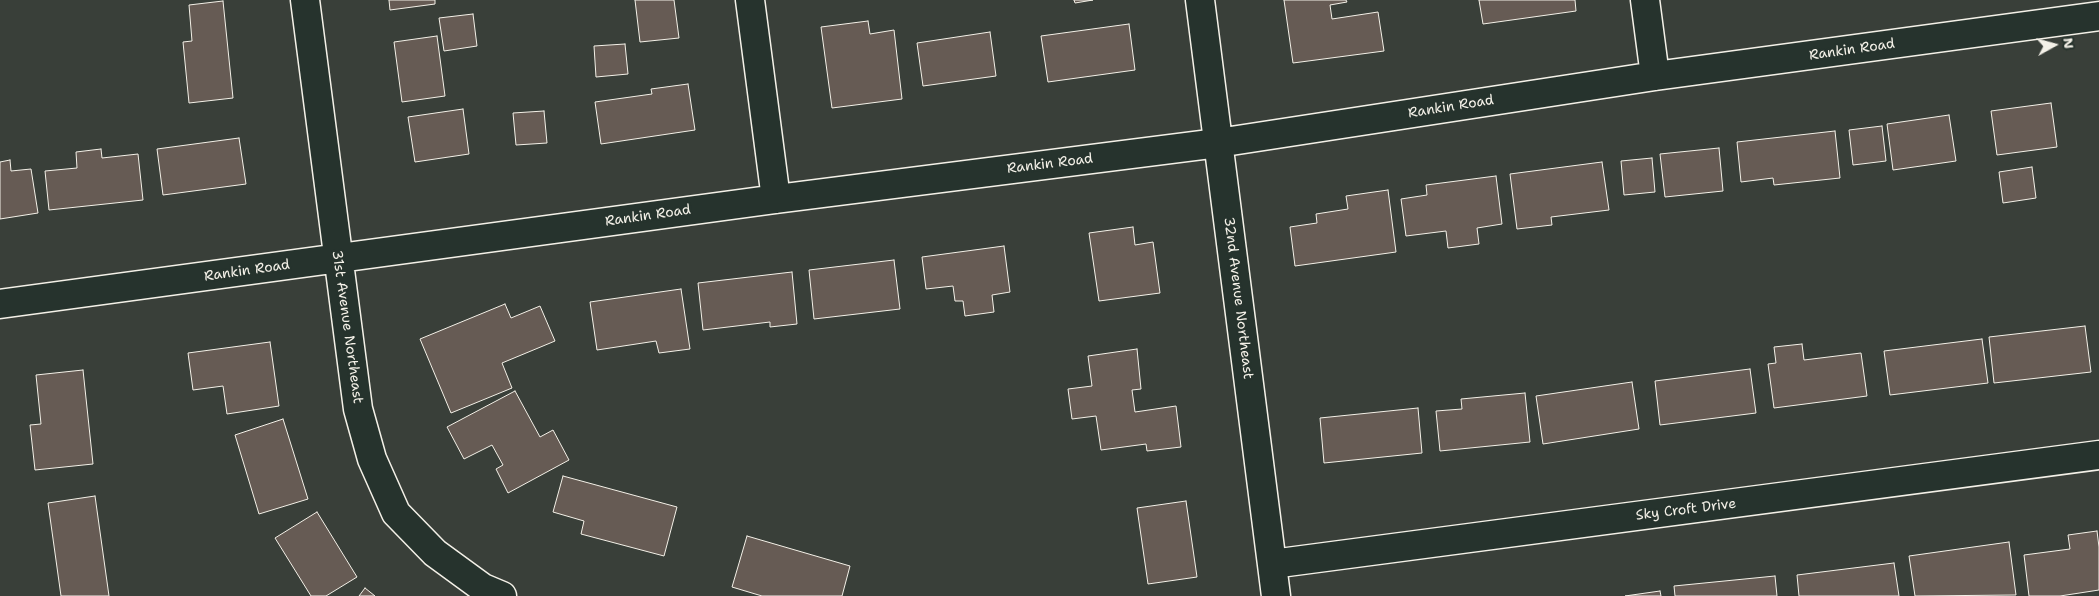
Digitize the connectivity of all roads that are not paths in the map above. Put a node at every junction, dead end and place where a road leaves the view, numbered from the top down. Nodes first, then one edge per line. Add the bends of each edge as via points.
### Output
1 (305, 0) edge
2 (750, 0) edge
3 (1200, 0) edge
4 (1645, 0) edge
5 (2099, 16) edge
6 (1655, 76) junction
7 (1218, 143) junction
8 (776, 199) junction
9 (338, 259) junction
10 (0, 304) edge
11 (2099, 455) edge
12 (1272, 564) junction
13 (502, 596) edge
14 (1276, 596) edge

1 - 9 street, 31st Avenue Northeast
2 - 8 street
3 - 7 street, 32nd Avenue Northeast
4 - 6 street
5 - 6 street, Rankin Road
6 - 7 street, Rankin Road
7 - 8 street, Rankin Road
7 - 12 street, 32nd Avenue Northeast
8 - 9 street, Rankin Road
9 - 10 street, Rankin Road
9 - 13 street, 31st Avenue Northeast via 358,409 372,459 396,513 435,554 483,588
11 - 12 street, Sky Croft Drive
12 - 14 street, 32nd Avenue Northeast

